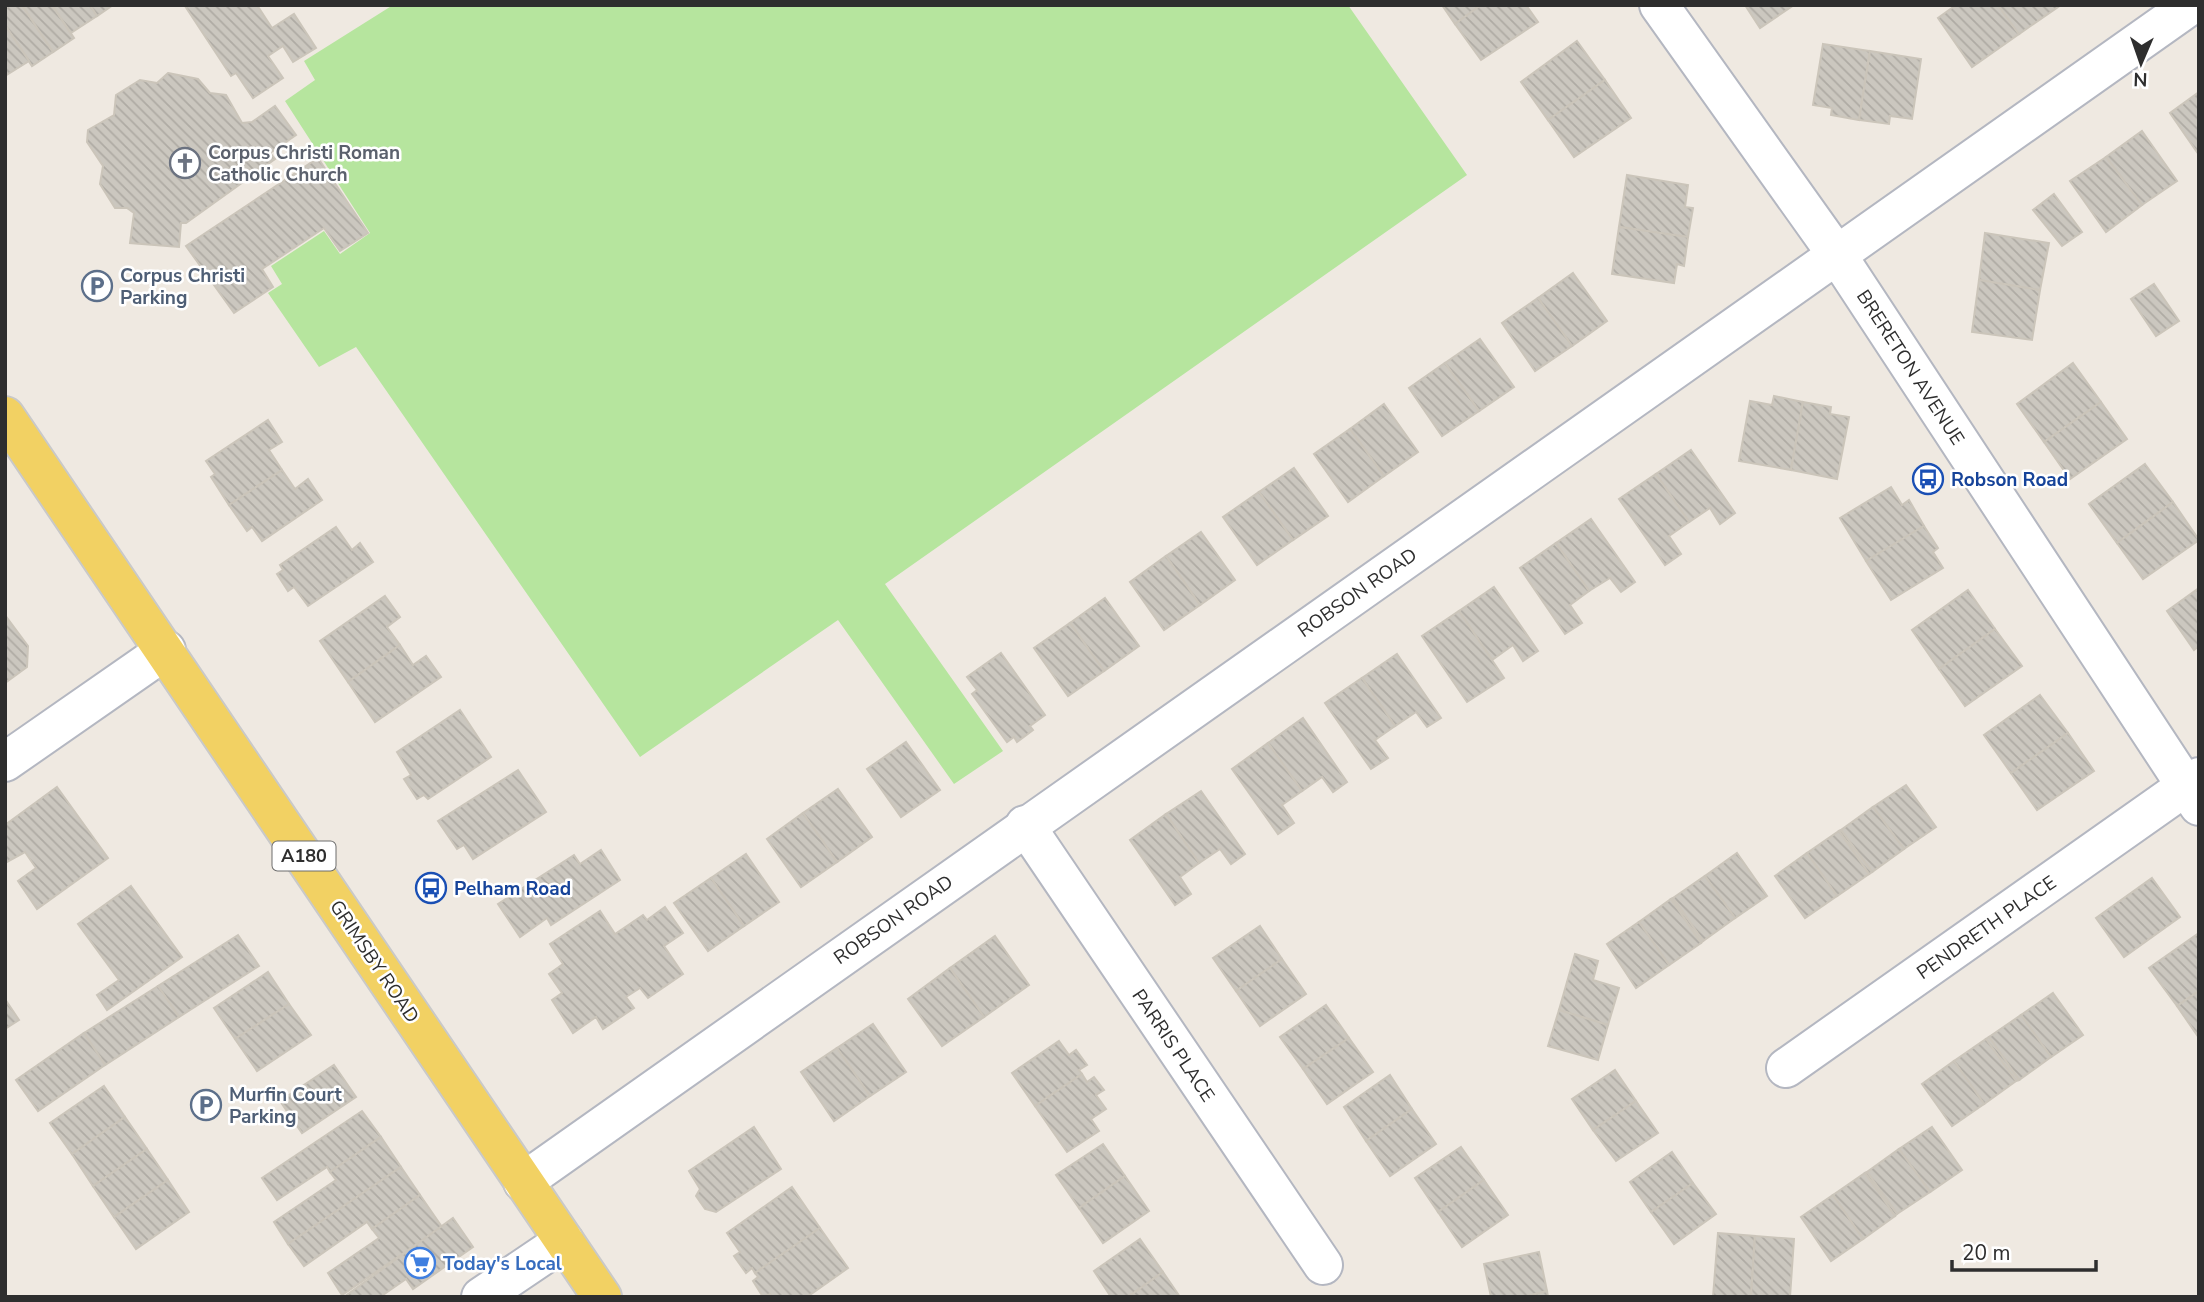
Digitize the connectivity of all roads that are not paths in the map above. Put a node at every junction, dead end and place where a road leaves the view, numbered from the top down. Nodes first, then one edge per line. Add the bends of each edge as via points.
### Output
1 (1659, 5) edge
2 (2191, 5) edge
3 (1837, 255) junction
4 (5, 416) edge
5 (166, 650) junction
6 (5, 762) edge
7 (2195, 790) edge
8 (1025, 825) junction
9 (1786, 1068) dead end
10 (523, 1182) junction
11 (564, 1241) junction
12 (1323, 1265) dead end
13 (481, 1297) edge
14 (602, 1297) edge

1 - 3 street, BRERETON AVENUE
2 - 3 street, ROBSON ROAD
3 - 7 street, BRERETON AVENUE
3 - 8 street, ROBSON ROAD
4 - 5 main road, GRIMSBY ROAD / A180
5 - 6 street
5 - 10 main road, GRIMSBY ROAD / A180
7 - 9 street, PENDRETH PLACE
8 - 10 street, ROBSON ROAD
8 - 12 street, PARRIS PLACE
10 - 11 main road, GRIMSBY ROAD / A180
11 - 13 street
11 - 14 main road, GRIMSBY ROAD / A180

